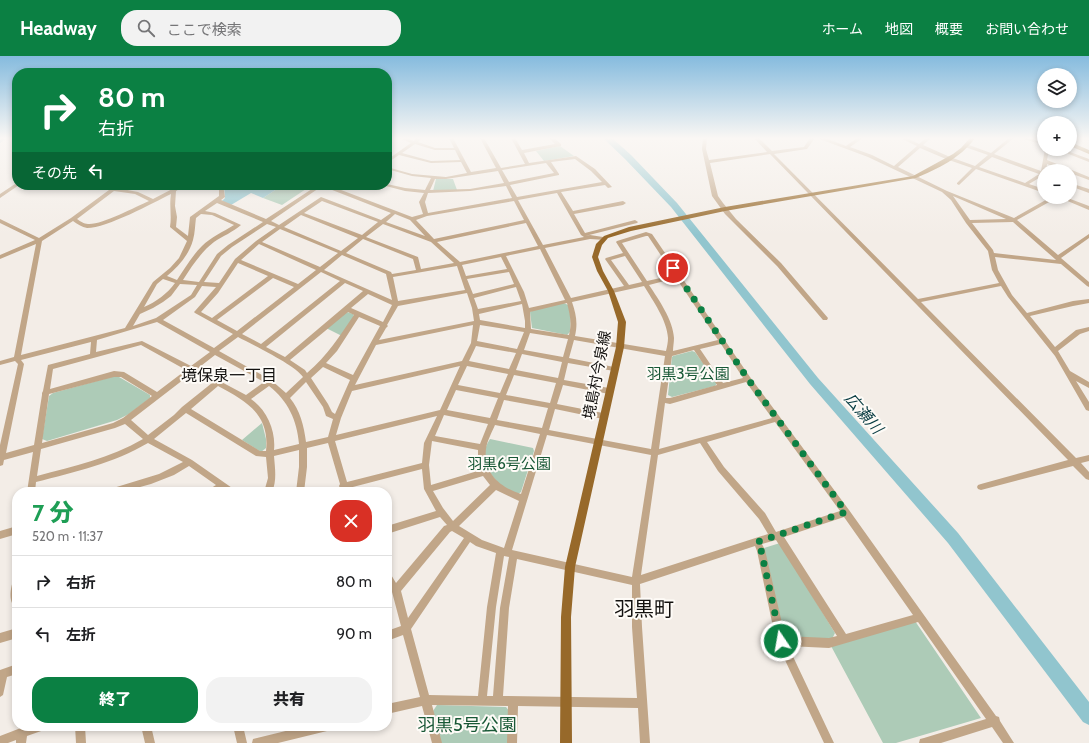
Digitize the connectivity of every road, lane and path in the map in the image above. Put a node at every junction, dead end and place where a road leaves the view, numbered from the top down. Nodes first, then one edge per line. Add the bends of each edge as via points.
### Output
1 (394, 170) edge
2 (468, 170) edge
3 (499, 170) joint
4 (554, 170) edge
5 (591, 170) edge
6 (709, 170) edge
7 (787, 170) edge
8 (899, 170) edge
9 (929, 170) edge
10 (973, 170) edge
11 (985, 170) edge
12 (1077, 174) edge
13 (470, 175) junction
14 (914, 177) junction
15 (1037, 177) edge
16 (433, 178) junction
17 (1089, 179) edge
18 (605, 183) junction
19 (507, 184) junction
20 (959, 184) dead end
21 (1026, 184) junction
22 (392, 187) edge
23 (610, 187) dead end
24 (1077, 187) edge
25 (12, 188) edge
26 (1037, 188) edge
27 (111, 190) edge
28 (118, 190) edge
29 (221, 190) edge
30 (314, 190) edge
31 (336, 190) edge
32 (174, 191) joint
33 (558, 191) junction
34 (944, 191) junction
35 (1089, 191) edge
36 (427, 192) junction
37 (810, 194) junction
38 (0, 196) edge
39 (515, 199) junction
40 (153, 201) junction
41 (218, 201) junction
42 (623, 203) dead end
43 (1077, 203) edge
44 (1043, 204) edge
45 (1089, 208) edge
46 (723, 210) junction
47 (200, 212) junction
48 (395, 212) junction
49 (300, 213) junction
50 (571, 213) junction
51 (426, 215) junction
52 (73, 219) junction
53 (412, 219) junction
54 (1014, 220) junction
55 (0, 221) edge
56 (265, 221) junction
57 (527, 221) junction
58 (381, 222) junction
59 (635, 222) dead end
60 (968, 222) junction
61 (280, 227) junction
62 (584, 235) junction
63 (1089, 236) edge
64 (362, 237) junction
65 (603, 239) junction
66 (39, 240) junction
67 (190, 241) junction
68 (433, 241) junction
69 (258, 242) junction
70 (541, 246) junction
71 (342, 252) junction
72 (627, 254) junction
73 (503, 255) junction
74 (993, 255) junction
75 (0, 257) edge
76 (1057, 258) junction
77 (237, 260) junction
78 (1062, 262) junction
79 (459, 264) junction
80 (320, 270) junction
81 (510, 270) junction
82 (419, 271) junction
83 (273, 275) junction
84 (390, 276) junction
85 (678, 276) junction
86 (163, 277) junction
87 (464, 278) junction
88 (344, 281) junction
89 (179, 282) junction
90 (646, 283) junction
91 (200, 284) junction
92 (1002, 284) junction
93 (220, 285) junction
94 (517, 285) junction
95 (1089, 285) edge
96 (298, 286) junction
97 (627, 287) junction
98 (367, 291) junction
99 (611, 291) junction
100 (469, 294) junction
101 (1089, 300) edge
102 (569, 301) junction
103 (916, 301) junction
104 (524, 302) junction
105 (396, 304) junction
106 (347, 309) junction
107 (528, 310) junction
108 (138, 312) junction
109 (476, 312) junction
110 (358, 314) junction
111 (1025, 316) junction
112 (825, 318) dead end
113 (158, 320) junction
114 (212, 321) junction
115 (477, 322) junction
116 (385, 326) junction
117 (1089, 329) edge
118 (127, 330) junction
119 (528, 330) junction
120 (237, 334) junction
121 (572, 337) junction
122 (94, 339) junction
123 (722, 341) junction
124 (474, 343) junction
125 (374, 344) junction
126 (262, 347) junction
127 (620, 347) junction
128 (696, 348) junction
129 (214, 351) junction
130 (520, 351) junction
131 (1054, 351) junction
132 (670, 354) junction
133 (93, 355) junction
134 (18, 359) junction
135 (566, 359) junction
136 (286, 360) junction
137 (0, 363) edge
138 (464, 363) junction
139 (322, 364) junction
140 (192, 369) junction
141 (614, 369) junction
142 (1067, 372) junction
143 (512, 373) junction
144 (308, 378) junction
145 (354, 379) junction
146 (748, 379) junction
147 (269, 382) junction
148 (560, 382) junction
149 (217, 383) junction
150 (1089, 385) edge
151 (453, 387) junction
152 (722, 387) junction
153 (350, 389) junction
154 (609, 391) junction
155 (46, 393) junction
156 (158, 396) junction
157 (286, 397) junction
158 (502, 397) junction
159 (246, 399) junction
160 (663, 400) junction
161 (552, 406) junction
162 (1089, 408) edge
163 (185, 409) junction
164 (442, 412) junction
165 (603, 416) junction
166 (337, 418) junction
167 (777, 419) junction
168 (126, 420) junction
169 (492, 422) junction
170 (544, 432) junction
171 (430, 438) junction
172 (148, 439) junction
173 (331, 440) junction
174 (702, 440) junction
175 (598, 442) junction
176 (37, 447) junction
177 (302, 447) junction
178 (482, 448) junction
179 (655, 453) junction
180 (269, 454) junction
181 (1089, 458) edge
182 (1, 460) edge
183 (189, 462) junction
184 (1074, 462) junction
185 (425, 466) junction
186 (484, 472) junction
187 (1089, 477) edge
188 (33, 480) junction
189 (222, 485) junction
190 (495, 486) junction
191 (32, 487) edge
192 (127, 487) edge
193 (219, 487) edge
194 (225, 487) edge
195 (269, 487) edge
196 (301, 487) edge
197 (344, 487) edge
198 (355, 487) edge
199 (981, 487) dead end
200 (428, 489) junction
201 (524, 499) junction
202 (846, 512) junction
203 (442, 513) junction
204 (453, 527) junction
205 (392, 528) edge
206 (12, 531) edge
207 (0, 535) edge
208 (776, 536) junction
209 (469, 537) junction
210 (757, 542) junction
211 (507, 553) junction
212 (570, 566) junction
213 (636, 581) junction
214 (392, 585) edge
215 (396, 590) junction
216 (920, 617) junction
217 (406, 629) junction
218 (12, 634) edge
219 (392, 634) edge
220 (0, 638) edge
221 (844, 639) junction
222 (781, 641) junction
223 (12, 671) edge
224 (0, 692) edge
225 (426, 700) junction
226 (482, 701) junction
227 (498, 701) junction
228 (513, 702) junction
229 (566, 703) junction
230 (641, 703) junction
231 (392, 708) edge
232 (995, 721) junction
233 (33, 731) edge
234 (80, 731) edge
235 (147, 731) edge
236 (239, 731) edge
237 (299, 731) edge
238 (21, 739) edge
239 (0, 742) edge
240 (81, 743) edge
241 (150, 743) edge
242 (242, 743) edge
243 (257, 743) edge
244 (437, 743) edge
245 (512, 743) edge
246 (566, 743) edge
247 (645, 743) edge
248 (829, 743) edge
249 (924, 743) edge
250 (1009, 743) edge

1 - 16 street
2 - 13 street
3 - 13 street
3 - 19 street
4 - 19 street via 557,174
5 - 18 street
6 - 46 street via 715,196
7 - 37 street
8 - 14 street
9 - 14 main road
10 - 20 street
11 - 21 street
12 - 17 street
13 - 16 street
14 - 34 street
14 - 37 main road
15 - 21 street
16 - 36 street
18 - 23 street
18 - 33 street
19 - 36 street via 461,191
19 - 39 street
21 - 26 street
22 - 36 street
24 - 35 street
25 - 38 street
27 - 52 street
28 - 40 street via 136,193
29 - 41 street via 222,197
30 - 56 street
31 - 48 street
32 - 40 street
32 - 67 street via 173,227
33 - 39 street
33 - 50 street
34 - 54 street
34 - 60 street via 953,199
36 - 51 street via 422,202
37 - 46 main road
37 - 103 street
39 - 51 street
39 - 57 street
40 - 52 street via 98,224 86,226
41 - 47 street
41 - 56 street
42 - 50 street
43 - 45 street
44 - 54 street
46 - 65 main road via 618,232
46 - 112 street via 773,258
47 - 67 street via 194,217
47 - 89 street via 213,214 238,225 201,251
48 - 53 street
48 - 58 street
49 - 58 street via 321,199
49 - 61 street
49 - 64 street
50 - 62 street
51 - 53 street
52 - 66 street
53 - 68 street
54 - 60 street
54 - 76 street
55 - 66 street
56 - 61 street
56 - 91 street via 219,255
57 - 68 street
57 - 70 street
58 - 64 street
58 - 68 street
59 - 62 street
60 - 74 street
61 - 69 street
61 - 71 street
62 - 70 street
63 - 76 street
64 - 71 street
64 - 82 street via 416,258
65 - 70 street via 590,237
65 - 99 main road, 境島村今泉線 via 595,257
66 - 75 street
66 - 134 street
67 - 86 street via 181,259
68 - 79 street
69 - 77 street
69 - 80 street
70 - 73 street
70 - 102 street
71 - 80 street
71 - 84 street via 389,273
72 - 85 street via 618,242 649,234
72 - 90 street
72 - 97 street via 608,259
73 - 79 street
73 - 81 street
74 - 78 street
74 - 92 street via 995,270
76 - 78 street
77 - 83 street
77 - 93 street
78 - 95 street
79 - 82 street
79 - 87 street
80 - 88 street
80 - 96 street
81 - 87 street
81 - 94 street
82 - 84 street
83 - 96 street
83 - 114 street
84 - 105 street
85 - 90 street
85 - 123 street
86 - 89 street
86 - 108 street via 155,282
87 - 100 street
88 - 98 street
88 - 126 street
89 - 91 street
89 - 108 street via 164,300
90 - 97 street
90 - 132 street via 667,320 671,339
91 - 93 street
91 - 113 street via 193,296
92 - 103 street
92 - 111 street
93 - 114 street via 197,312
94 - 100 street
94 - 104 street
96 - 120 street
97 - 99 street
98 - 105 street
98 - 106 street
99 - 102 street
99 - 127 main road, 境島村今泉線 via 622,322
100 - 105 street
100 - 109 street
101 - 111 street
102 - 107 street
102 - 121 street via 574,318
103 - 184 street
104 - 107 street
104 - 109 street
105 - 116 street
106 - 110 street
106 - 136 street
107 - 119 street
108 - 118 street
109 - 115 street
110 - 116 street
110 - 139 street via 335,350
111 - 131 street
113 - 118 street
113 - 129 street
114 - 120 street
115 - 119 street
115 - 124 street
115 - 125 street
116 - 125 street
117 - 131 street via 1078,332
118 - 122 street
119 - 121 street
119 - 130 street
120 - 126 street
120 - 129 street
121 - 127 street
121 - 135 street
122 - 133 street
122 - 134 street
123 - 128 street
123 - 146 street
124 - 130 street
124 - 138 street
125 - 145 street
126 - 136 street
127 - 132 street
127 - 141 main road, 境島村今泉線
128 - 132 street
128 - 152 street
129 - 140 street
129 - 147 street
130 - 135 street
130 - 143 street
131 - 142 street
132 - 160 street
133 - 140 street via 142,344
133 - 155 street via 50,367
134 - 137 street
134 - 182 street via 21,364
135 - 141 street
135 - 148 street
136 - 144 street
138 - 143 street
138 - 151 street
138 - 153 street
139 - 144 street
139 - 145 street
140 - 149 street
140 - 156 street
141 - 154 main road, 境島村今泉線
142 - 150 street
142 - 162 street
143 - 148 street
143 - 158 street
144 - 157 street
144 - 166 street via 329,414
145 - 153 street
146 - 152 street
146 - 167 street
147 - 157 street
147 - 159 street
148 - 154 street
148 - 161 street
149 - 159 street
149 - 163 street
151 - 158 street
151 - 164 street
152 - 160 street
153 - 166 street
154 - 165 main road, 境島村今泉線
155 - 156 street via 122,374
155 - 176 street
156 - 168 street
157 - 177 street via 301,427
158 - 161 street
158 - 169 street
159 - 180 street via 255,405 264,418 271,439
160 - 179 street
161 - 165 street
161 - 170 street
163 - 172 street
163 - 180 street via 259,454
164 - 169 street
164 - 171 street
164 - 173 street
165 - 175 main road, 境島村今泉線
166 - 173 street
167 - 174 street
167 - 202 street
168 - 172 street
168 - 176 street
169 - 170 street
169 - 178 street
170 - 175 street
170 - 201 street
171 - 178 street
171 - 185 street
172 - 183 street
172 - 188 street via 104,460
173 - 177 street
173 - 197 street
174 - 179 street
174 - 208 street via 721,469
175 - 179 street
175 - 212 main road, 境島村今泉線
176 - 182 street
176 - 188 street
177 - 180 street
177 - 196 street via 304,473
178 - 186 street
179 - 213 street
180 - 195 street via 273,471
181 - 184 street
183 - 189 street
183 - 192 street via 161,477
184 - 187 street
184 - 199 street
185 - 198 street
185 - 200 street
186 - 190 street
186 - 200 street
188 - 191 street
189 - 193 street
189 - 194 street
190 - 201 street via 503,492
190 - 204 street
200 - 203 street
201 - 211 street
202 - 208 street
202 - 216 street
203 - 204 street
203 - 205 street
204 - 209 street
204 - 215 street via 447,529
206 - 207 street
208 - 210 street
208 - 221 street
209 - 211 street
209 - 217 street
210 - 213 street
210 - 222 street via 761,550
211 - 212 street
211 - 226 street via 495,580
211 - 227 street via 510,570 504,606
212 - 213 street
212 - 229 main road, 境島村今泉線 via 566,617
213 - 230 street
214 - 215 street
215 - 217 street
216 - 221 street
216 - 232 street
217 - 219 street
217 - 225 street
218 - 220 street
221 - 222 street via 829,643
222 - 248 street
223 - 224 street via 3,674
225 - 226 street
225 - 231 street
225 - 244 street
226 - 227 street
227 - 228 street
228 - 229 street
228 - 245 street
229 - 230 street
229 - 246 main road, 境島村今泉線
230 - 247 street
232 - 249 street
232 - 250 street
233 - 238 street
234 - 240 street
235 - 241 street
236 - 242 street
237 - 243 street
238 - 239 street

